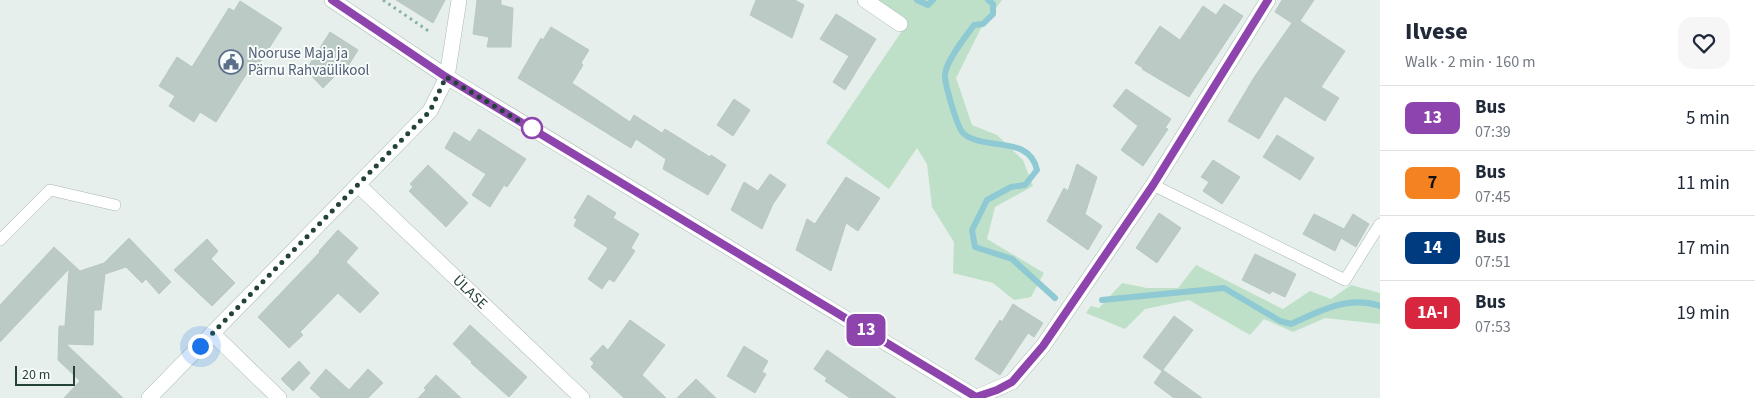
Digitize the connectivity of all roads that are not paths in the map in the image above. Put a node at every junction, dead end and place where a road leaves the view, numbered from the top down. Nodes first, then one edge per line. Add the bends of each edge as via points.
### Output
1 (332, 0) edge
2 (459, 0) edge
3 (865, 0) edge
4 (1268, 0) edge
5 (900, 24) dead end
6 (446, 77) junction
7 (358, 185) junction
8 (1153, 185) junction
9 (115, 205) dead end
10 (1380, 224) edge
11 (0, 240) edge
12 (212, 333) junction
13 (149, 398) edge
14 (279, 398) edge
15 (582, 398) edge
16 (976, 398) edge

1 - 6 street
2 - 6 street
3 - 5 street
4 - 8 street
6 - 7 street via 430,111
6 - 16 street
7 - 12 street
7 - 15 street, ÜLASE
8 - 10 lane via 1345,280
8 - 16 street via 1043,346 1012,382
9 - 11 lane via 50,190
12 - 13 street
12 - 14 street

